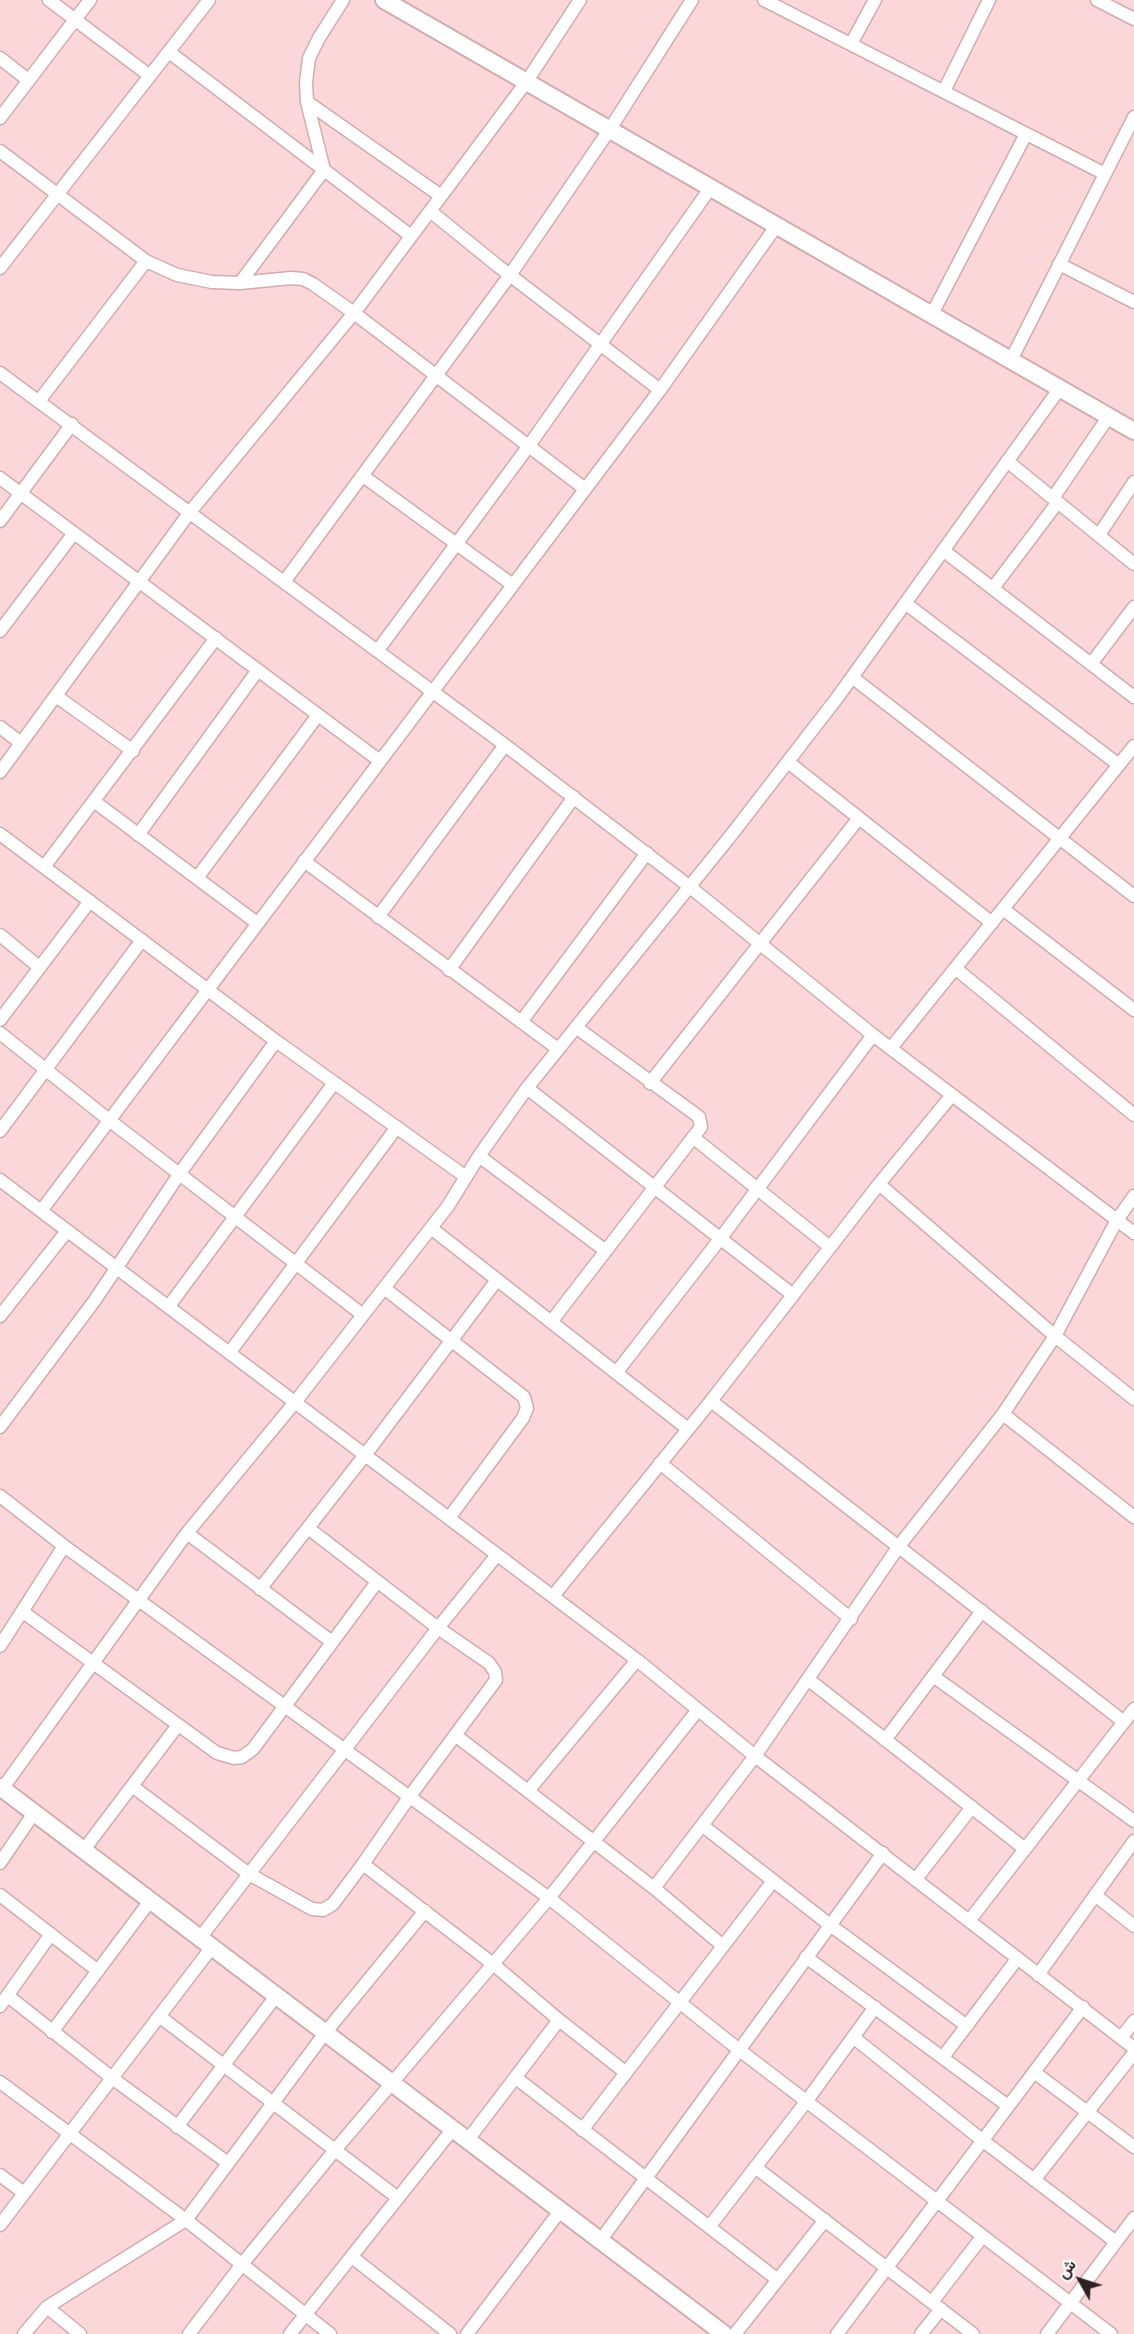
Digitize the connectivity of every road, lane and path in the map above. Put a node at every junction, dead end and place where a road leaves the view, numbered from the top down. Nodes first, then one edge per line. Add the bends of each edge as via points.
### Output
1 (48, 0) edge
2 (90, 0) edge
3 (209, 0) edge
4 (343, 0) edge
5 (384, 0) edge
6 (580, 0) edge
7 (692, 0) edge
8 (764, 0) edge
9 (874, 0) edge
10 (989, 0) edge
11 (1097, 0) edge
12 (1134, 19) edge
13 (75, 20) junction
14 (851, 44) junction
15 (169, 52) junction
16 (0, 58) edge
17 (150, 76) junction
18 (28, 80) junction
19 (527, 81) junction
20 (944, 91) junction
21 (307, 102) junction
22 (1134, 117) edge
23 (0, 118) edge
24 (610, 129) junction
25 (1026, 134) junction
26 (0, 151) edge
27 (324, 170) junction
28 (1105, 174) junction
29 (711, 187) junction
30 (56, 194) junction
31 (441, 196) junction
32 (430, 211) junction
33 (777, 225) junction
34 (411, 236) junction
35 (146, 261) junction
36 (1059, 264) junction
37 (0, 268) edge
38 (510, 275) junction
39 (240, 283) junction
40 (1134, 302) edge
41 (354, 313) junction
42 (932, 314) junction
43 (600, 345) junction
44 (1011, 360) junction
45 (0, 373) edge
46 (437, 377) junction
47 (1060, 388) junction
48 (660, 390) junction
49 (39, 401) junction
50 (1109, 416) junction
51 (72, 424) junction
52 (1134, 431) edge
53 (528, 447) junction
54 (1007, 461) junction
55 (363, 476) junction
56 (0, 478) edge
57 (1134, 482) edge
58 (585, 489) junction
59 (21, 494) junction
60 (1055, 500) junction
61 (190, 512) junction
62 (0, 521) edge
63 (74, 533) junction
64 (1099, 536) junction
65 (457, 543) junction
66 (944, 551) junction
67 (1134, 564) edge
68 (138, 582) junction
69 (284, 582) junction
70 (513, 585) junction
71 (993, 588) junction
72 (905, 603) junction
73 (1134, 607) edge
74 (0, 631) edge
75 (216, 638) junction
76 (378, 650) junction
77 (1091, 664) junction
78 (258, 670) junction
79 (852, 677) junction
80 (433, 692) junction
81 (56, 696) junction
82 (1134, 697) edge
83 (318, 715) junction
84 (0, 727) edge
85 (21, 743) junction
86 (505, 744) junction
87 (1134, 746) edge
88 (133, 751) junction
89 (380, 761) junction
90 (788, 762) junction
91 (1119, 765) junction
92 (0, 772) edge
93 (574, 797) junction
94 (95, 802) junction
95 (859, 818) junction
96 (0, 834) edge
97 (138, 835) junction
98 (1060, 838) junction
99 (647, 853) junction
100 (304, 861) junction
101 (44, 867) junction
102 (196, 878) junction
103 (690, 886) junction
104 (1134, 896) edge
105 (90, 901) junction
106 (1003, 909) junction
107 (378, 917) junction
108 (257, 923) junction
109 (992, 923) junction
110 (0, 935) edge
111 (142, 940) junction
112 (761, 944) junction
113 (39, 967) junction
114 (956, 968) junction
115 (449, 970) junction
116 (207, 990) junction
117 (1134, 1010) edge
118 (0, 1020) edge
119 (521, 1022) junction
120 (577, 1028) junction
121 (0, 1033) edge
122 (873, 1035) junction
123 (276, 1041) junction
124 (891, 1048) junction
125 (558, 1050) junction
126 (46, 1070) junction
127 (334, 1083) junction
128 (650, 1083) junction
129 (527, 1088) junction
130 (952, 1095) junction
131 (1134, 1115) edge
132 (109, 1120) junction
133 (397, 1127) junction
134 (0, 1131) edge
135 (694, 1138) junction
136 (479, 1156) junction
137 (180, 1173) junction
138 (466, 1177) junction
139 (1, 1182) edge
140 (879, 1184) junction
141 (654, 1189) junction
142 (757, 1189) junction
143 (1134, 1196) edge
144 (41, 1211) junction
145 (235, 1216) junction
146 (1117, 1220) junction
147 (431, 1228) junction
148 (67, 1231) junction
149 (1134, 1233) edge
150 (720, 1239) junction
151 (830, 1247) junction
152 (606, 1251) junction
153 (296, 1263) junction
154 (116, 1267) junction
155 (497, 1280) junction
156 (384, 1288) junction
157 (793, 1295) junction
158 (169, 1306) junction
159 (363, 1315) junction
160 (0, 1316) edge
161 (551, 1322) junction
162 (1055, 1336) junction
163 (451, 1341) junction
164 (230, 1352) junction
165 (616, 1372) junction
166 (1134, 1399) edge
167 (296, 1401) junction
168 (711, 1401) junction
169 (1003, 1414) junction
170 (0, 1427) edge
171 (688, 1429) junction
172 (365, 1455) junction
173 (660, 1463) junction
174 (1, 1500) edge
175 (1134, 1516) edge
176 (449, 1518) junction
177 (308, 1528) junction
178 (187, 1533) junction
179 (64, 1546) junction
180 (899, 1546) junction
181 (497, 1555) junction
182 (377, 1582) junction
183 (260, 1589) junction
184 (553, 1596) junction
185 (138, 1598) junction
186 (982, 1611) junction
187 (23, 1612) junction
188 (851, 1619) junction
189 (438, 1628) junction
190 (332, 1642) junction
191 (0, 1646) edge
192 (637, 1660) junction
193 (92, 1663) junction
194 (933, 1676) junction
195 (809, 1680) junction
196 (285, 1705) junction
197 (697, 1711) junction
198 (1131, 1714) edge
199 (178, 1725) junction
200 (455, 1735) junction
201 (885, 1740) junction
202 (346, 1749) junction
203 (755, 1756) junction
204 (1079, 1780) junction
205 (132, 1786) junction
206 (1, 1788) edge
207 (528, 1791) junction
208 (410, 1796) junction
209 (972, 1807) junction
210 (34, 1813) junction
211 (1134, 1821) edge
212 (703, 1826) junction
213 (594, 1841) junction
214 (1134, 1841) edge
215 (1025, 1849) junction
216 (83, 1851) junction
217 (883, 1854) junction
218 (0, 1863) edge
219 (363, 1864) junction
220 (249, 1874) junction
221 (916, 1879) junction
222 (774, 1881) junction
223 (654, 1888) junction
224 (0, 1895) edge
225 (1095, 1895) junction
226 (549, 1898) junction
227 (150, 1901) junction
228 (424, 1911) junction
229 (969, 1921) junction
230 (830, 1925) junction
231 (1134, 1926) edge
232 (51, 1934) junction
233 (206, 1943) junction
234 (723, 1946) junction
235 (806, 1957) junction
236 (1017, 1959) junction
237 (493, 1964) junction
238 (98, 1971) junction
239 (1038, 1974) junction
240 (276, 1996) junction
241 (4, 2001) edge
242 (679, 2002) junction
243 (874, 2007) junction
244 (1083, 2007) junction
245 (159, 2016) junction
246 (559, 2020) junction
247 (1134, 2021) edge
248 (967, 2026) junction
249 (52, 2032) junction
250 (325, 2033) junction
251 (853, 2037) junction
252 (1121, 2038) junction
253 (1134, 2048) edge
254 (738, 2049) junction
255 (1134, 2053) edge
256 (943, 2057) junction
257 (225, 2065) junction
258 (626, 2072) junction
259 (1034, 2072) junction
260 (112, 2078) junction
261 (516, 2078) junction
262 (0, 2082) edge
263 (391, 2084) junction
264 (274, 2102) junction
265 (806, 2102) junction
266 (1008, 2106) junction
267 (1087, 2111) junction
268 (177, 2127) junction
269 (452, 2130) junction
270 (582, 2130) junction
271 (69, 2134) junction
272 (982, 2140) junction
273 (467, 2141) junction
274 (1134, 2147) edge
275 (335, 2150) junction
276 (228, 2163) junction
277 (755, 2167) junction
278 (0, 2175) edge
279 (645, 2178) junction
280 (1034, 2180) junction
281 (24, 2193) junction
282 (398, 2198) junction
283 (936, 2201) junction
284 (560, 2211) junction
285 (1134, 2218) edge
286 (186, 2220) junction
287 (825, 2220) junction
288 (0, 2225) edge
289 (709, 2227) junction
290 (982, 2237) junction
291 (600, 2241) junction
292 (1116, 2242) junction
293 (351, 2256) junction
294 (243, 2264) junction
295 (886, 2267) junction
296 (778, 2280) junction
297 (1070, 2304) junction
298 (936, 2305) junction
299 (47, 2307) junction
300 (306, 2314) junction
301 (24, 2334) edge
302 (80, 2334) edge
303 (189, 2334) edge
304 (290, 2334) edge
305 (330, 2334) edge
306 (450, 2334) edge
307 (466, 2334) edge
308 (723, 2334) edge
309 (735, 2334) edge
310 (837, 2334) edge
311 (921, 2334) edge
312 (973, 2334) edge
313 (1047, 2334) edge
314 (1111, 2334) edge

1 - 13 street
2 - 13 street
3 - 15 street
4 - 21 street via 309,58
5 - 19 street
6 - 19 street
7 - 24 street
8 - 14 street
9 - 14 street
10 - 20 street
11 - 12 street
13 - 17 street
13 - 18 street
14 - 20 street
15 - 17 street
15 - 27 street
16 - 18 street
17 - 30 street
18 - 23 street
19 - 24 street
19 - 31 street
20 - 25 street
21 - 27 street
21 - 31 street
22 - 28 street
24 - 29 street
24 - 38 street
25 - 28 street
25 - 42 street
26 - 30 street
27 - 34 street
27 - 39 street
28 - 36 street
29 - 33 street
29 - 43 street
30 - 35 street
30 - 37 street
31 - 32 street
32 - 34 street
32 - 38 street
33 - 42 street
33 - 48 street
34 - 41 street
35 - 39 street via 177,275
35 - 49 street
36 - 40 street
36 - 44 street
38 - 43 street
38 - 46 street
39 - 41 street via 303,279
41 - 46 street
41 - 61 street
42 - 44 street
43 - 48 street
43 - 53 street
44 - 47 street
45 - 49 street
46 - 53 street
46 - 55 street
47 - 50 street
47 - 54 street
48 - 58 street
49 - 51 street
50 - 52 street
50 - 60 street
51 - 59 street
51 - 61 street
53 - 58 street
53 - 65 street
54 - 60 street
54 - 66 street
55 - 65 street
55 - 69 street
56 - 59 street
57 - 64 street
58 - 70 street
59 - 62 street
59 - 63 street
60 - 64 street
60 - 71 street
61 - 68 street
61 - 69 street
63 - 68 street
63 - 74 street
64 - 67 street
65 - 70 street
65 - 76 street
66 - 71 street
66 - 72 street
68 - 75 street
68 - 81 street
69 - 76 street
70 - 80 street
71 - 77 street
72 - 79 street
72 - 91 street
73 - 77 street
75 - 78 street
75 - 88 street
76 - 80 street
77 - 82 street
78 - 83 street
78 - 97 street
79 - 90 street
79 - 98 street
80 - 86 street
80 - 89 street
81 - 85 street
81 - 88 street
83 - 89 street
83 - 102 street
84 - 85 street
85 - 92 street
86 - 93 street
86 - 107 street
87 - 91 street
88 - 94 street
89 - 100 street
90 - 95 street
90 - 103 street
91 - 98 street
93 - 99 street
93 - 115 street
94 - 97 street
94 - 101 street
95 - 109 street
95 - 112 street
96 - 101 street
97 - 102 street
98 - 104 street
98 - 106 street
99 - 103 street
99 - 119 street
100 - 107 street
100 - 108 street
101 - 105 street
102 - 108 street
103 - 112 street
103 - 120 street
105 - 111 street
105 - 113 street
106 - 109 street
106 - 117 street
107 - 115 street
108 - 116 street
109 - 114 street
110 - 113 street
111 - 116 street
111 - 126 street
112 - 122 street
112 - 128 street
113 - 118 street
114 - 124 street
114 - 131 street
115 - 119 street
116 - 123 street
116 - 132 street
119 - 125 street
120 - 125 street
120 - 128 street
121 - 126 street
122 - 124 street
122 - 142 street
123 - 127 street
123 - 137 street
124 - 130 street
125 - 129 street
126 - 132 street
126 - 134 street
127 - 133 street
127 - 145 street
128 - 135 street via 699,1118 701,1127
129 - 136 street
129 - 141 street
130 - 140 street
130 - 146 street
132 - 137 street
132 - 144 street
133 - 138 street
133 - 153 street
135 - 141 street
135 - 142 street
136 - 138 street
136 - 152 street
137 - 145 street
137 - 154 street
138 - 147 street
139 - 144 street
140 - 151 street
140 - 162 street
141 - 150 street
141 - 152 street
142 - 150 street
142 - 151 street
143 - 146 street
144 - 148 street
145 - 153 street
145 - 158 street
146 - 149 street
146 - 162 street
147 - 155 street
147 - 156 street
148 - 154 street
148 - 160 street
150 - 157 street
150 - 165 street
151 - 157 street
152 - 161 street
153 - 159 street
153 - 164 street
154 - 158 street
154 - 170 street
155 - 161 street
155 - 163 street
156 - 159 street
156 - 163 street
157 - 168 street
158 - 164 street
159 - 167 street
161 - 165 street
162 - 166 street
162 - 169 street
163 - 172 street
163 - 176 street via 524,1397 527,1408
164 - 167 street
165 - 171 street
167 - 172 street
167 - 178 street
168 - 171 street
168 - 180 street
169 - 175 street
169 - 180 street
171 - 173 street
172 - 176 street
172 - 177 street
173 - 184 street
173 - 188 street
174 - 179 street
176 - 181 street
177 - 182 street
177 - 183 street
178 - 183 street
178 - 185 street
179 - 185 street
179 - 187 street
180 - 186 street
180 - 188 street
181 - 184 street
181 - 189 street
182 - 189 street
182 - 190 street
183 - 190 street
184 - 192 street
185 - 193 street
185 - 196 street
186 - 194 street
186 - 198 street
187 - 191 street
187 - 193 street
188 - 195 street
189 - 200 street via 489,1663 495,1672 496,1680
189 - 202 street
190 - 196 street
192 - 197 street
192 - 207 street
193 - 199 street
193 - 206 street
194 - 201 street
194 - 204 street
195 - 201 street
195 - 203 street
196 - 199 street via 253,1749 242,1757 217,1753
196 - 202 street
197 - 203 street
197 - 213 street
198 - 204 street
199 - 205 street
200 - 207 street
200 - 208 street
201 - 209 street
202 - 208 street
202 - 220 street
203 - 212 street
203 - 217 street
204 - 211 street
204 - 215 street
205 - 216 street
205 - 220 street
206 - 210 street
207 - 213 street
208 - 219 street
208 - 226 street
209 - 215 street
209 - 221 street
210 - 216 street
210 - 218 street
212 - 222 street
212 - 223 street
213 - 223 street
213 - 226 street
214 - 225 street
215 - 229 street
216 - 227 street
217 - 221 street
217 - 230 street
219 - 220 street via 333,1904 323,1910 312,1909
219 - 228 street
220 - 233 street
221 - 229 street
222 - 230 street
222 - 234 street
223 - 234 street
224 - 232 street
225 - 231 street
225 - 239 street
226 - 237 street
226 - 242 street
227 - 233 street
227 - 238 street
228 - 237 street
228 - 250 street
229 - 236 street
230 - 235 street
230 - 248 street
232 - 238 street
232 - 241 street
233 - 240 street
233 - 245 street
234 - 242 street
235 - 243 street
235 - 254 street
236 - 239 street
236 - 248 street
237 - 246 street
237 - 263 street
238 - 249 street
239 - 244 street
240 - 250 street
240 - 257 street
241 - 249 street
242 - 254 street
242 - 258 street
243 - 251 street
243 - 256 street
244 - 252 street
244 - 259 street
245 - 257 street
245 - 260 street
246 - 258 street
246 - 261 street
247 - 252 street
248 - 256 street
249 - 260 street
250 - 263 street
250 - 264 street
251 - 265 street
251 - 272 street
252 - 253 street
254 - 265 street
254 - 279 street
255 - 267 street
256 - 266 street
257 - 264 street
257 - 268 street
258 - 270 street
259 - 266 street
259 - 267 street
260 - 268 street
260 - 271 street
261 - 270 street
261 - 273 street
262 - 271 street
263 - 269 street
263 - 275 street
264 - 275 street
264 - 276 street
265 - 277 street
265 - 283 street
266 - 272 street
267 - 274 street
267 - 280 street
268 - 276 street
269 - 273 street
269 - 282 street
270 - 279 street
271 - 281 street
271 - 286 street
272 - 280 street
272 - 283 street
273 - 284 street
275 - 282 street
275 - 294 street
276 - 286 street
277 - 287 street
277 - 289 street
278 - 281 street
279 - 289 street
279 - 291 street
280 - 292 street
281 - 288 street
282 - 293 street
283 - 290 street
283 - 295 street
284 - 291 street
284 - 307 street
285 - 292 street
286 - 294 street
286 - 299 street
287 - 295 street
287 - 296 street
289 - 296 street
290 - 297 street
290 - 298 street
291 - 308 street
292 - 297 street
293 - 300 street
293 - 306 street
294 - 300 street
294 - 303 street
295 - 298 street
295 - 310 street
296 - 309 street
297 - 313 street
297 - 314 street
298 - 311 street
298 - 312 street
299 - 301 street
299 - 302 street
300 - 304 street
300 - 305 street

